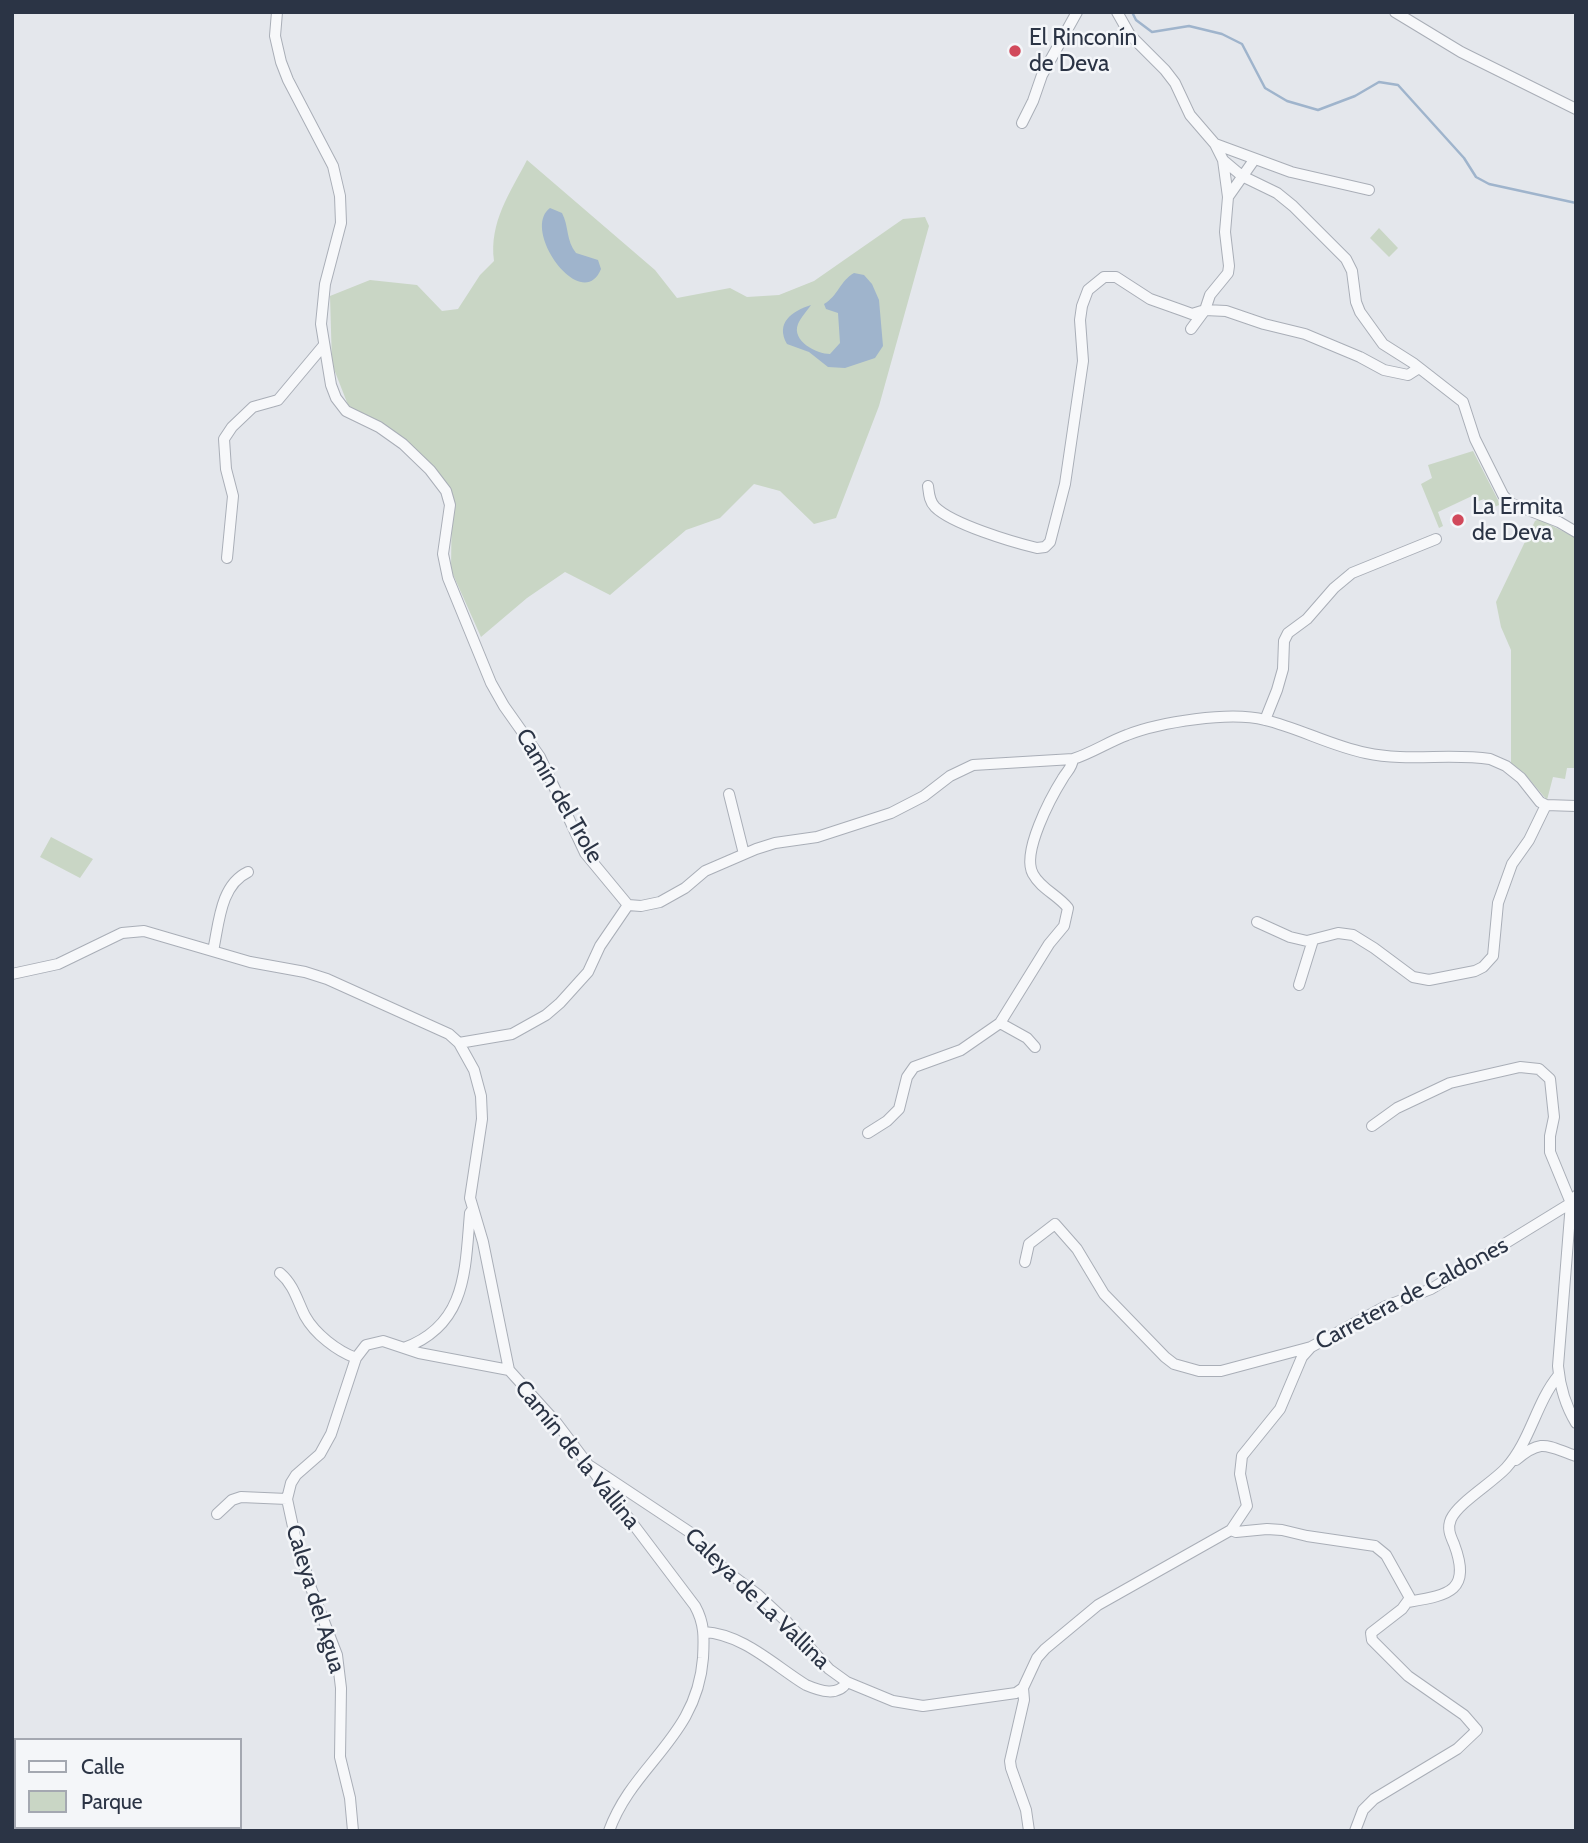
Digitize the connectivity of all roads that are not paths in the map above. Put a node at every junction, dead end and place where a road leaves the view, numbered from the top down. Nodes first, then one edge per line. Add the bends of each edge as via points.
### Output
1 (277, 12) edge
2 (1077, 12) edge
3 (1117, 12) edge
4 (1395, 12) edge
5 (1576, 110) edge
6 (1022, 123) dead end
7 (1215, 144) junction
8 (1223, 159) junction
9 (1254, 160) junction
10 (1242, 176) junction
11 (1369, 190) dead end
12 (1228, 197) junction
13 (1205, 310) junction
14 (1191, 329) dead end
15 (324, 345) junction
16 (1419, 368) junction
17 (928, 486) dead end
18 (1576, 532) edge
19 (1436, 539) dead end
20 (227, 558) dead end
21 (1265, 720) junction
22 (1073, 759) junction
23 (729, 794) dead end
24 (1546, 805) junction
25 (1576, 806) edge
26 (744, 854) junction
27 (248, 872) dead end
28 (628, 905) junction
29 (1257, 922) dead end
30 (1313, 940) junction
31 (213, 951) junction
32 (12, 974) edge
33 (1299, 985) dead end
34 (1000, 1023) junction
35 (459, 1042) junction
36 (1035, 1047) dead end
37 (1372, 1126) dead end
38 (868, 1133) dead end
39 (1573, 1200) edge
40 (474, 1209) junction
41 (1025, 1262) dead end
42 (280, 1273) dead end
43 (1311, 1347) junction
44 (404, 1348) junction
45 (356, 1358) junction
46 (509, 1370) junction
47 (1559, 1375) junction
48 (1576, 1423) edge
49 (1576, 1456) edge
50 (584, 1462) junction
51 (1507, 1467) junction
52 (287, 1499) junction
53 (217, 1514) dead end
54 (1231, 1530) junction
55 (1408, 1602) junction
56 (704, 1632) junction
57 (847, 1682) junction
58 (1023, 1688) junction
59 (353, 1831) edge
60 (609, 1831) edge
61 (1029, 1831) edge
62 (1355, 1831) edge

1 - 15 street, Camín del Trole via 275,36 281,62 333,166 340,196 341,223 323,300
2 - 6 street
3 - 7 street via 1130,35 1175,83 1190,115
4 - 5 street via 1461,52
7 - 8 street
7 - 9 street
8 - 10 street
8 - 12 street
9 - 10 street
9 - 11 street
10 - 12 street
10 - 16 street via 1285,200 1338,249 1352,271 1356,302 1367,324 1383,344
12 - 13 street via 1225,232 1229,266 1209,295
13 - 14 street
13 - 16 street via 1226,311 1305,334 1384,370 1408,375
13 - 17 street via 1192,314 1160,303 1116,277 1104,277 1088,290 1080,320 1083,361 1065,484 1045,547 969,527 935,507
15 - 20 street via 278,400 253,407 224,439 233,496
15 - 28 street, Camín del Trole via 331,385 346,411 403,444 446,491 450,505 443,554 448,578 491,683 540,757 585,853
16 - 18 street via 1463,402 1484,460 1508,501
19 - 21 street via 1352,573 1288,633 1278,690
21 - 22 street via 1210,718 1173,723 1130,733
21 - 24 street via 1367,754 1490,760 1507,766
22 - 26 street via 973,765 924,796 869,821
22 - 34 street via 1037,833 1029,864 1037,881 1068,908 1067,919
23 - 26 street
24 - 25 street
24 - 30 street via 1512,864 1498,903 1495,951 1483,967 1424,980 1353,935 1328,934
26 - 28 street via 705,871 660,902
27 - 31 street via 227,893
28 - 35 street via 588,972 546,1015 512,1034
29 - 30 street via 1290,937
30 - 33 street
31 - 32 street via 135,930 58,964
31 - 35 street via 327,979
34 - 36 street
34 - 38 street via 961,1050 914,1067 899,1109
35 - 40 street, Camín de la Vallina via 481,1096 480,1144 470,1198
37 - 39 street via 1397,1108 1450,1083 1520,1067 1539,1069 1552,1087 1552,1160
39 - 43 street, Carretera de Caldones via 1431,1289 1386,1306
39 - 47 street
40 - 44 street via 454,1309 422,1339
40 - 46 street, Camín de la Vallina
41 - 43 street via 1029,1244 1055,1224 1110,1301 1174,1364 1221,1371
42 - 45 street via 292,1285 316,1330
43 - 54 street, Carretera de Caldones via 1302,1357 1280,1409 1242,1456 1240,1474 1247,1506
44 - 45 street via 377,1341 361,1349
44 - 46 street
45 - 52 street, Caleya del Agua via 331,1434 320,1454 296,1475
46 - 50 street, Camín de la Vallina
47 - 48 street
47 - 51 street
49 - 51 street via 1540,1445
50 - 56 street, Camín de la Vallina via 695,1606
50 - 57 street, Caleya de La Vallina via 691,1533
51 - 55 street via 1451,1518 1449,1532 1461,1569 1458,1583 1446,1595
52 - 53 street via 242,1497
52 - 59 street, Caleya del Agua via 310,1588 337,1655 340,1757
54 - 55 street via 1267,1528 1375,1546 1390,1560
54 - 58 street via 1098,1605 1045,1649
55 - 62 street via 1371,1633 1372,1640 1408,1676 1464,1715 1477,1730 1457,1749 1374,1799 1363,1810
56 - 57 street via 746,1645 816,1689 836,1691
56 - 60 street, Camín de la Vallina via 701,1679 693,1704 671,1741 621,1801
57 - 58 street, Caleya de La Vallina via 893,1701 923,1706 1016,1693
58 - 61 street via 1010,1768

